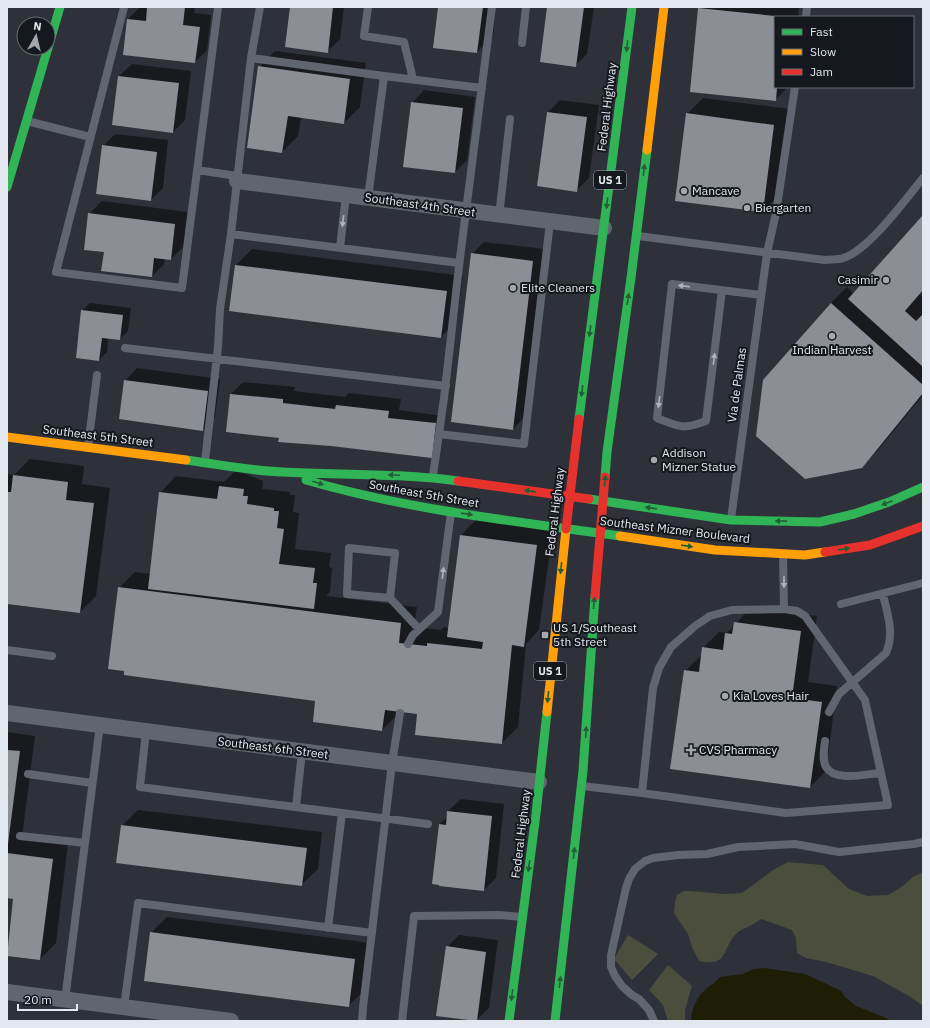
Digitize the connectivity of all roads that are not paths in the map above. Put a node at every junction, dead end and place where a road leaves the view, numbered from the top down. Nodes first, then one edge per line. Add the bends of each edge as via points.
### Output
1 (60, 7) edge
2 (124, 7) edge
3 (218, 7) edge
4 (260, 7) edge
5 (368, 7) edge
6 (492, 7) edge
7 (526, 7) edge
8 (632, 7) edge
9 (664, 7) edge
10 (522, 43) dead end
11 (251, 58) junction
12 (384, 76) junction
13 (413, 79) junction
14 (482, 88) junction
15 (795, 88) edge
16 (510, 119) dead end
17 (27, 121) junction
18 (90, 138) junction
19 (197, 170) junction
20 (923, 178) edge
21 (237, 179) junction
22 (7, 187) edge
23 (346, 195) junction
24 (368, 198) junction
25 (466, 211) junction
26 (499, 216) junction
27 (550, 222) junction
28 (608, 232) junction
29 (231, 234) junction
30 (636, 236) junction
31 (340, 248) junction
32 (767, 253) junction
33 (623, 259) dead end
34 (459, 263) junction
35 (630, 278) junction
36 (722, 290) junction
37 (761, 295) junction
38 (125, 348) dead end
39 (216, 358) junction
40 (97, 375) dead end
41 (446, 386) junction
42 (439, 434) junction
43 (7, 437) edge
44 (88, 447) junction
45 (205, 462) junction
46 (280, 472) junction
47 (432, 482) junction
48 (923, 487) edge
49 (569, 496) junction
50 (603, 500) junction
51 (450, 512) junction
52 (731, 520) junction
53 (923, 526) edge
54 (565, 529) junction
55 (600, 534) junction
56 (784, 554) junction
57 (923, 583) edge
58 (883, 594) junction
59 (390, 598) junction
60 (841, 604) dead end
61 (784, 609) junction
62 (419, 629) junction
63 (408, 644) dead end
64 (7, 650) edge
65 (52, 656) dead end
66 (852, 683) junction
67 (829, 712) dead end
68 (7, 713) edge
69 (400, 713) dead end
70 (100, 725) junction
71 (146, 731) junction
72 (825, 742) dead end
73 (302, 752) junction
74 (392, 763) junction
75 (880, 772) junction
76 (28, 774) dead end
77 (539, 782) junction
78 (92, 783) junction
79 (582, 786) junction
80 (642, 793) junction
81 (296, 807) junction
82 (342, 813) junction
83 (385, 818) junction
84 (428, 824) dead end
85 (20, 836) dead end
86 (923, 842) edge
87 (85, 843) junction
88 (522, 917) junction
89 (328, 928) junction
90 (372, 933) junction
91 (7, 992) edge
92 (65, 1000) junction
93 (124, 1007) junction
94 (231, 1021) edge
95 (362, 1021) edge
96 (402, 1021) edge
97 (509, 1021) edge
98 (555, 1021) edge
99 (654, 1021) edge

1 - 17 main road
2 - 18 lane
3 - 19 lane
4 - 11 lane
5 - 13 lane via 364,36 404,42
6 - 14 lane
7 - 10 lane
8 -> 28 main road, Federal Highway / US 1
30 -> 9 main road, US 1
11 - 12 lane
11 - 21 lane
12 - 13 lane
12 - 24 lane
13 - 14 lane
14 - 25 lane
15 - 32 lane, Via de Palmas via 776,212
16 - 26 lane
17 - 18 lane
17 - 22 main road
18 - 19 lane via 56,272 182,288
19 - 21 lane
20 - 32 lane via 873,237 844,258 825,260
21 - 23 street, Southeast 4th Street
21 - 29 lane
23 - 24 street, Southeast 4th Street
23 -> 31 lane
24 - 25 street, Southeast 4th Street
25 - 26 street, Southeast 4th Street
25 - 34 lane
26 - 27 street, Southeast 4th Street
27 - 28 street, Southeast 4th Street
27 - 42 lane via 524,444
28 -> 49 main road, Federal Highway / US 1
29 - 31 lane
29 - 39 lane
30 - 32 lane
30 - 35 main road, US 1
31 - 34 lane
32 - 37 lane, Via de Palmas
33 - 35 main road
34 - 41 lane
50 -> 35 main road, US 1
36 -> 36 lane via 672,284 657,418 678,427 689,428 706,421
36 - 37 lane
37 - 52 lane, Via de Palmas
38 - 39 lane
39 - 41 lane
39 - 45 lane
40 - 44 lane
41 - 42 lane
42 - 47 lane
43 - 44 main road, Southeast 5th Street
44 - 45 main road, Southeast 5th Street
45 - 46 main road, Southeast 5th Street
47 -> 46 main road, Southeast 5th Street via 401,476
46 -> 51 main road, Southeast 5th Street via 340,490 429,505
49 -> 47 main road, Southeast 5th Street
48 -> 52 main road, Southeast Mizner Boulevard via 854,514 820,522
49 - 50 main road, Southeast Mizner Boulevard
49 - 54 main road, Federal Highway / US 1
52 -> 50 main road, Southeast Mizner Boulevard
50 - 55 main road, US 1
51 -> 54 main road, Southeast 5th Street
62 -> 51 lane via 438,612
56 -> 53 main road, Southeast Mizner Boulevard via 805,555 870,545
54 - 55 main road, Southeast Mizner Boulevard
54 -> 77 main road, Federal Highway / US 1
55 -> 56 main road, Southeast Mizner Boulevard via 715,550
79 -> 55 main road, US 1
56 -> 61 lane
57 - 58 lane
58 - 60 lane
58 - 66 lane via 890,626 890,644 886,653
59 - 59 lane via 395,553 349,548 347,594
59 - 62 lane
61 - 66 lane via 797,611 805,616
61 - 80 lane via 732,610 710,616 671,647 659,668 653,688
62 - 63 lane
64 - 65 lane
66 - 67 lane via 839,694
66 - 75 lane via 865,700
68 - 70 street, Southeast 6th Street
69 - 74 lane
70 - 71 street, Southeast 6th Street
70 - 78 lane
71 - 73 street, Southeast 6th Street
71 - 81 lane via 140,787
72 - 75 lane via 824,758 832,773 851,776
73 - 74 street, Southeast 6th Street
73 - 81 lane
74 - 77 street, Southeast 6th Street
74 - 83 lane
75 - 80 lane via 888,805 786,813
76 - 78 lane
77 -> 88 main road, Federal Highway / US 1
78 - 87 lane
79 - 80 lane
98 -> 79 main road, US 1
81 - 82 lane
82 - 83 lane
82 - 89 lane
83 - 84 lane
83 - 90 lane
85 - 87 lane
86 - 99 lane via 840,852 795,844 738,847 707,854 678,855 645,861 635,869 627,883 611,955 611,967 622,986 649,1010
87 - 92 lane
88 - 96 lane via 414,916
88 -> 97 main road, Federal Highway / US 1
89 - 90 lane
89 - 93 lane via 138,903
90 - 95 lane
91 - 92 street
92 - 93 street
93 - 94 street

